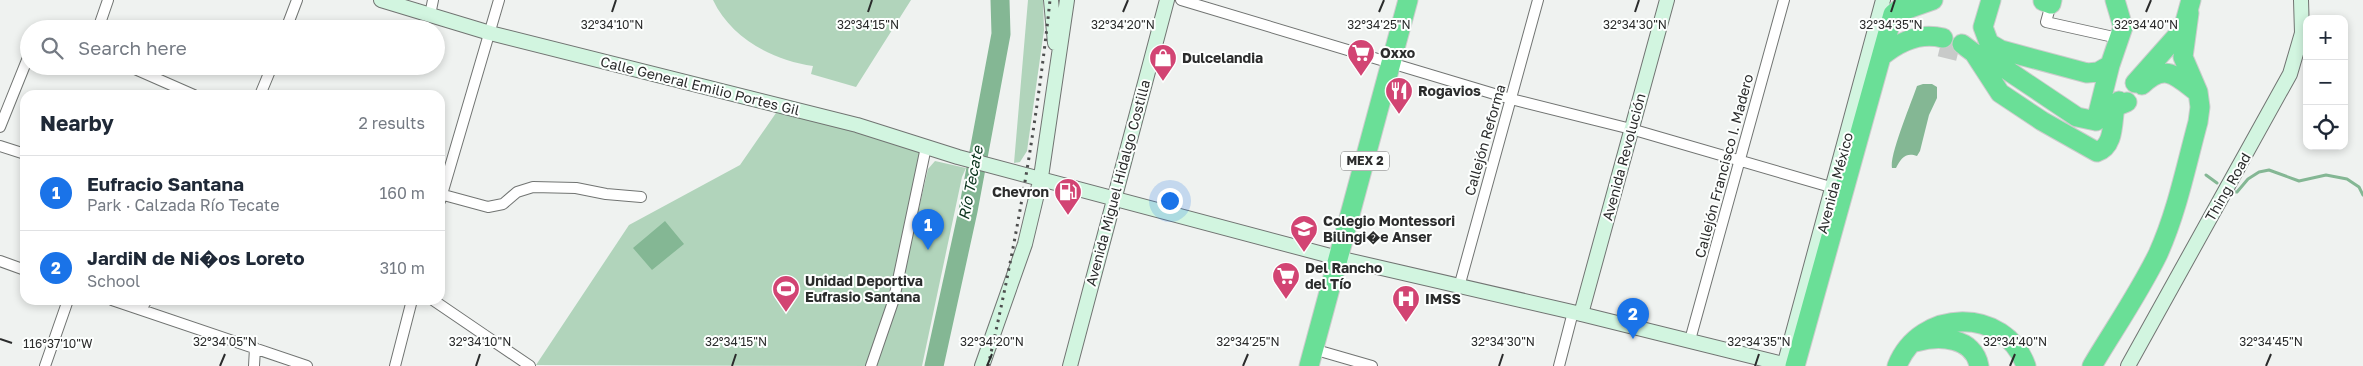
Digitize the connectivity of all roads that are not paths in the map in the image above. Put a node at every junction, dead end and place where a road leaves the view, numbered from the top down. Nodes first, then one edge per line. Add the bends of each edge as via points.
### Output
1 (108, 0) edge
2 (297, 0) edge
3 (381, 0) edge
4 (434, 0) edge
5 (499, 0) edge
6 (1051, 0) edge
7 (1067, 0) edge
8 (1167, 0) edge
9 (1180, 0) edge
10 (1408, 0) edge
11 (1538, 0) edge
12 (1667, 0) edge
13 (1784, 0) edge
14 (1910, 0) edge
15 (1933, 0) edge
16 (2115, 0) edge
17 (2301, 0) edge
18 (1985, 1) edge
19 (2049, 2) edge
20 (1888, 7) edge
21 (2190, 7) edge
22 (430, 15) junction
23 (101, 20) edge
24 (289, 20) edge
25 (490, 33) junction
26 (2118, 38) junction
27 (1941, 43) tunnel mouth
28 (1882, 56) junction
29 (1392, 63) junction
30 (1058, 64) junction
31 (2110, 65) junction
32 (21, 75) edge
33 (148, 75) edge
34 (268, 75) edge
35 (183, 90) edge
36 (262, 90) edge
37 (2198, 92) junction
38 (1511, 99) junction
39 (2096, 121) junction
40 (0, 127) edge
41 (1631, 129) junction
42 (0, 146) edge
43 (926, 147) junction
44 (20, 152) edge
45 (1740, 161) junction
46 (1041, 177) junction
47 (445, 184) edge
48 (1834, 188) junction
49 (641, 197) dead end
50 (1115, 197) junction
51 (445, 198) edge
52 (1338, 258) junction
53 (0, 261) edge
54 (20, 268) edge
55 (1459, 287) junction
56 (66, 305) edge
57 (147, 305) edge
58 (411, 305) edge
59 (440, 305) edge
60 (1577, 313) junction
61 (1690, 340) junction
62 (1910, 344) junction
63 (255, 348) junction
64 (1311, 358) edge
65 (1977, 363) edge
66 (45, 366) edge
67 (254, 366) edge
68 (307, 366) edge
69 (395, 366) edge
70 (530, 366) edge
71 (871, 366) edge
72 (982, 366) edge
73 (1070, 366) edge
74 (1372, 366) edge
75 (1559, 366) edge
76 (1789, 366) edge
77 (1897, 366) edge
78 (2026, 366) edge
79 (2092, 366) edge
80 (2128, 366) edge

1 - 23 street
2 - 24 street
3 - 22 street, Calle General Emilio Portes Gil
4 - 22 street
5 - 25 street
6 - 30 street
7 - 30 street
8 - 50 street, Avenida Miguel Hidalgo Costilla
9 - 29 street
10 - 29 highway, MEX 2
11 - 38 street, Callejón Reforma
12 - 41 street, Avenida Revolución
13 - 45 street, Callejón Francisco I. Madero
14 - 20 highway
15 - 20 highway
16 - 26 highway via 2123,27
17 - 80 street, Thing Road via 2301,39 2284,86
18 - 31 highway via 1984,36 2001,50 2087,72 2098,72
19 - 26 street via 2046,22
20 - 28 highway
20 - 48 street, Avenida México
21 - 37 highway via 2183,57
21 - 37 highway via 2183,29 2138,85 2162,72 2179,78
22 - 25 street, Calle General Emilio Portes Gil
25 - 43 street, Calle General Emilio Portes Gil via 857,125
25 - 47 street
26 - 31 highway
27 - 28 highway via 1900,55
28 - 76 highway
29 - 38 street
29 - 52 highway, MEX 2
30 - 46 street
31 - 39 highway
32 - 40 street
33 - 35 street
34 - 36 street
37 - 79 highway via 2198,122 2172,219 2158,254
38 - 41 street
38 - 55 street, Callejón Reforma
39 - 39 highway via 2077,117 1998,64 1965,50 2000,93 2097,152 2105,147 2110,137 2121,102
41 - 45 street
41 - 60 street, Avenida Revolución
42 - 44 street
43 - 46 street, Calle General Emilio Portes Gil
43 - 71 street via 894,299
45 - 48 street
45 - 61 street, Callejón Francisco I. Madero
46 - 50 street, Calle General Emilio Portes Gil
46 - 72 street via 1025,244
48 - 76 street, Avenida México
49 - 51 street via 576,188 533,187 518,192 503,204 488,207
50 - 52 street, Calle General Emilio Portes Gil
50 - 73 street, Avenida Miguel Hidalgo Costilla
52 - 55 street, Calle General Emilio Portes Gil
52 - 64 highway, MEX 2
53 - 54 street
55 - 60 street, Calle General Emilio Portes Gil
56 - 66 street
57 - 63 street
58 - 69 street
59 - 70 street
60 - 61 street, Calle General Emilio Portes Gil
60 - 75 street
61 - 76 street, Calle General Emilio Portes Gil
62 - 65 highway via 1933,337 1951,340 1972,349
62 - 77 highway
62 - 78 highway via 1929,328 1950,322 1974,322 1994,328 2008,337
63 - 67 street
63 - 68 street
64 - 74 street

